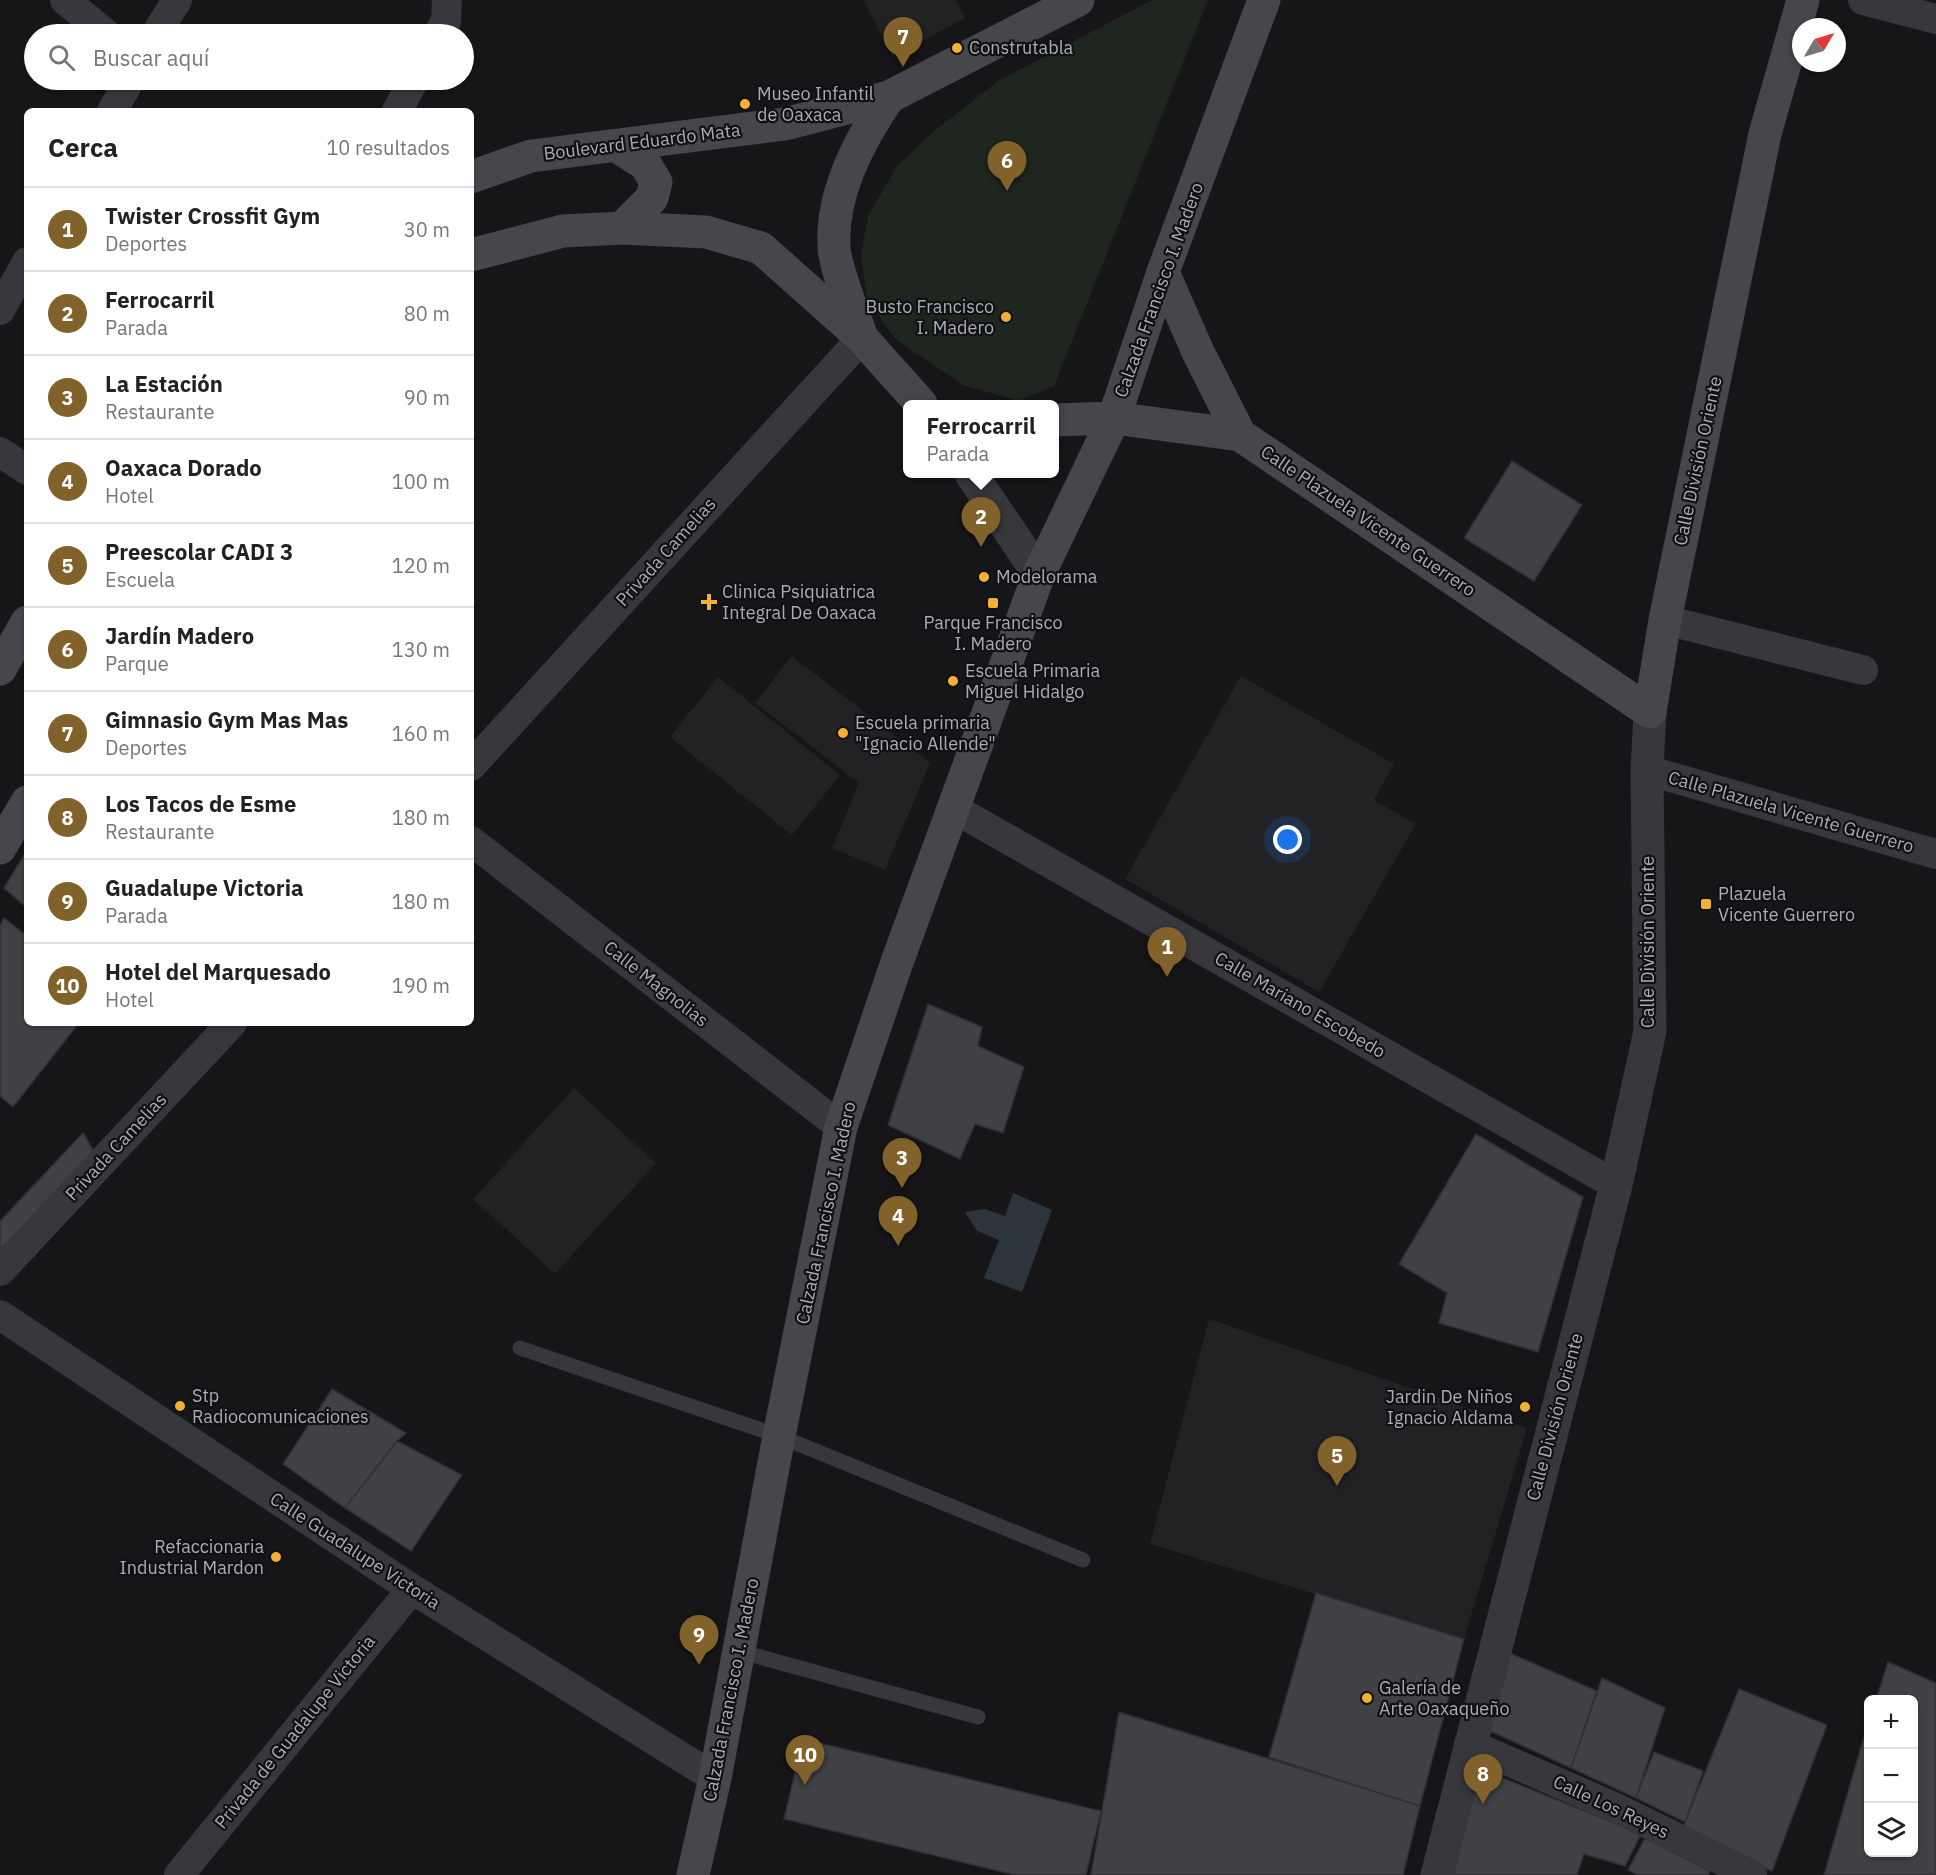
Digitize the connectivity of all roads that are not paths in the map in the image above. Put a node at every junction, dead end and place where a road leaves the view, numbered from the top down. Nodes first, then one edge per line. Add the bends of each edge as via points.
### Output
1 (65, 0) edge
2 (177, 0) edge
3 (1078, 0) edge
4 (1264, 0) edge
5 (1803, 0) edge
6 (1863, 0) edge
7 (1936, 19) edge
8 (94, 24) edge
9 (162, 24) edge
10 (124, 90) edge
11 (409, 90) edge
12 (889, 97) junction
13 (114, 108) edge
14 (399, 108) edge
15 (617, 146) junction
16 (474, 176) edge
17 (622, 228) junction
18 (474, 254) edge
19 (24, 267) edge
20 (1164, 272) junction
21 (0, 310) edge
22 (862, 338) junction
23 (917, 400) edge
24 (1114, 418) junction
25 (1059, 420) edge
26 (1240, 435) junction
27 (0, 452) edge
28 (24, 468) edge
29 (974, 478) edge
30 (1039, 574) junction
31 (1665, 620) junction
32 (24, 627) edge
33 (0, 669) edge
34 (1863, 670) dead end
35 (1650, 712) junction
36 (474, 763) edge
37 (1647, 770) junction
38 (24, 807) edge
39 (953, 808) junction
40 (474, 843) edge
41 (0, 848) edge
42 (1936, 854) edge
43 (229, 1026) edge
44 (841, 1127) junction
45 (1616, 1185) junction
46 (0, 1271) edge
47 (0, 1315) edge
48 (520, 1348) dead end
49 (779, 1436) junction
50 (1083, 1560) dead end
51 (412, 1590) junction
52 (738, 1651) junction
53 (978, 1718) dead end
54 (1469, 1744) junction
55 (715, 1778) junction
56 (179, 1875) edge
57 (693, 1875) edge
58 (1437, 1875) edge
59 (1752, 1875) edge

1 - 8 street
2 - 9 street
3 - 12 main road, Boulevard Eduardo Mata
4 - 20 main road, Calzada Francisco I. Madero
5 - 31 main road, Calle División Oriente via 1765,134
6 - 7 street
10 - 13 street
11 - 14 street
12 - 15 main road, Boulevard Eduardo Mata via 784,124
12 - 22 main road via 864,134 836,212 833,247
15 - 16 main road, Boulevard Eduardo Mata via 531,156
15 - 17 main road via 645,164 656,182 652,198
17 - 18 main road via 563,231
17 - 22 main road via 706,232 761,248
19 - 21 street
20 - 24 main road, Calzada Francisco I. Madero
20 - 26 main road
22 - 23 main road
22 - 36 street, Privada Camelias
24 - 25 main road, Calle Plazuela Vicente Guerrero
24 - 26 main road, Calle Plazuela Vicente Guerrero
24 - 30 main road, Calzada Francisco I. Madero
26 - 35 main road, Calle Plazuela Vicente Guerrero
27 - 28 street
29 - 30 street
30 - 39 main road, Calzada Francisco I. Madero
31 - 34 street
31 - 35 main road, Calle División Oriente
32 - 33 main road
35 - 37 street, Calle División Oriente
37 - 42 street, Calle Plazuela Vicente Guerrero
37 - 45 street, Calle División Oriente via 1650,1031
38 - 41 main road
39 - 44 main road, Calzada Francisco I. Madero
39 - 45 street, Calle Mariano Escobedo
40 - 44 street, Calle Magnolias
43 - 46 street, Privada Camelias
44 - 49 main road, Calzada Francisco I. Madero
45 - 54 street, Calle División Oriente
47 - 51 street, Calle Guadalupe Victoria
48 - 49 lane
49 - 50 lane
49 - 52 main road, Calzada Francisco I. Madero
51 - 55 street, Calle Guadalupe Victoria
51 - 56 street, Privada de Guadalupe Victoria
52 - 53 lane
52 - 55 main road, Calzada Francisco I. Madero
54 - 58 street, Calle División Oriente
54 - 59 street, Calle Los Reyes via 1614,1807
55 - 57 main road, Calzada Francisco I. Madero

